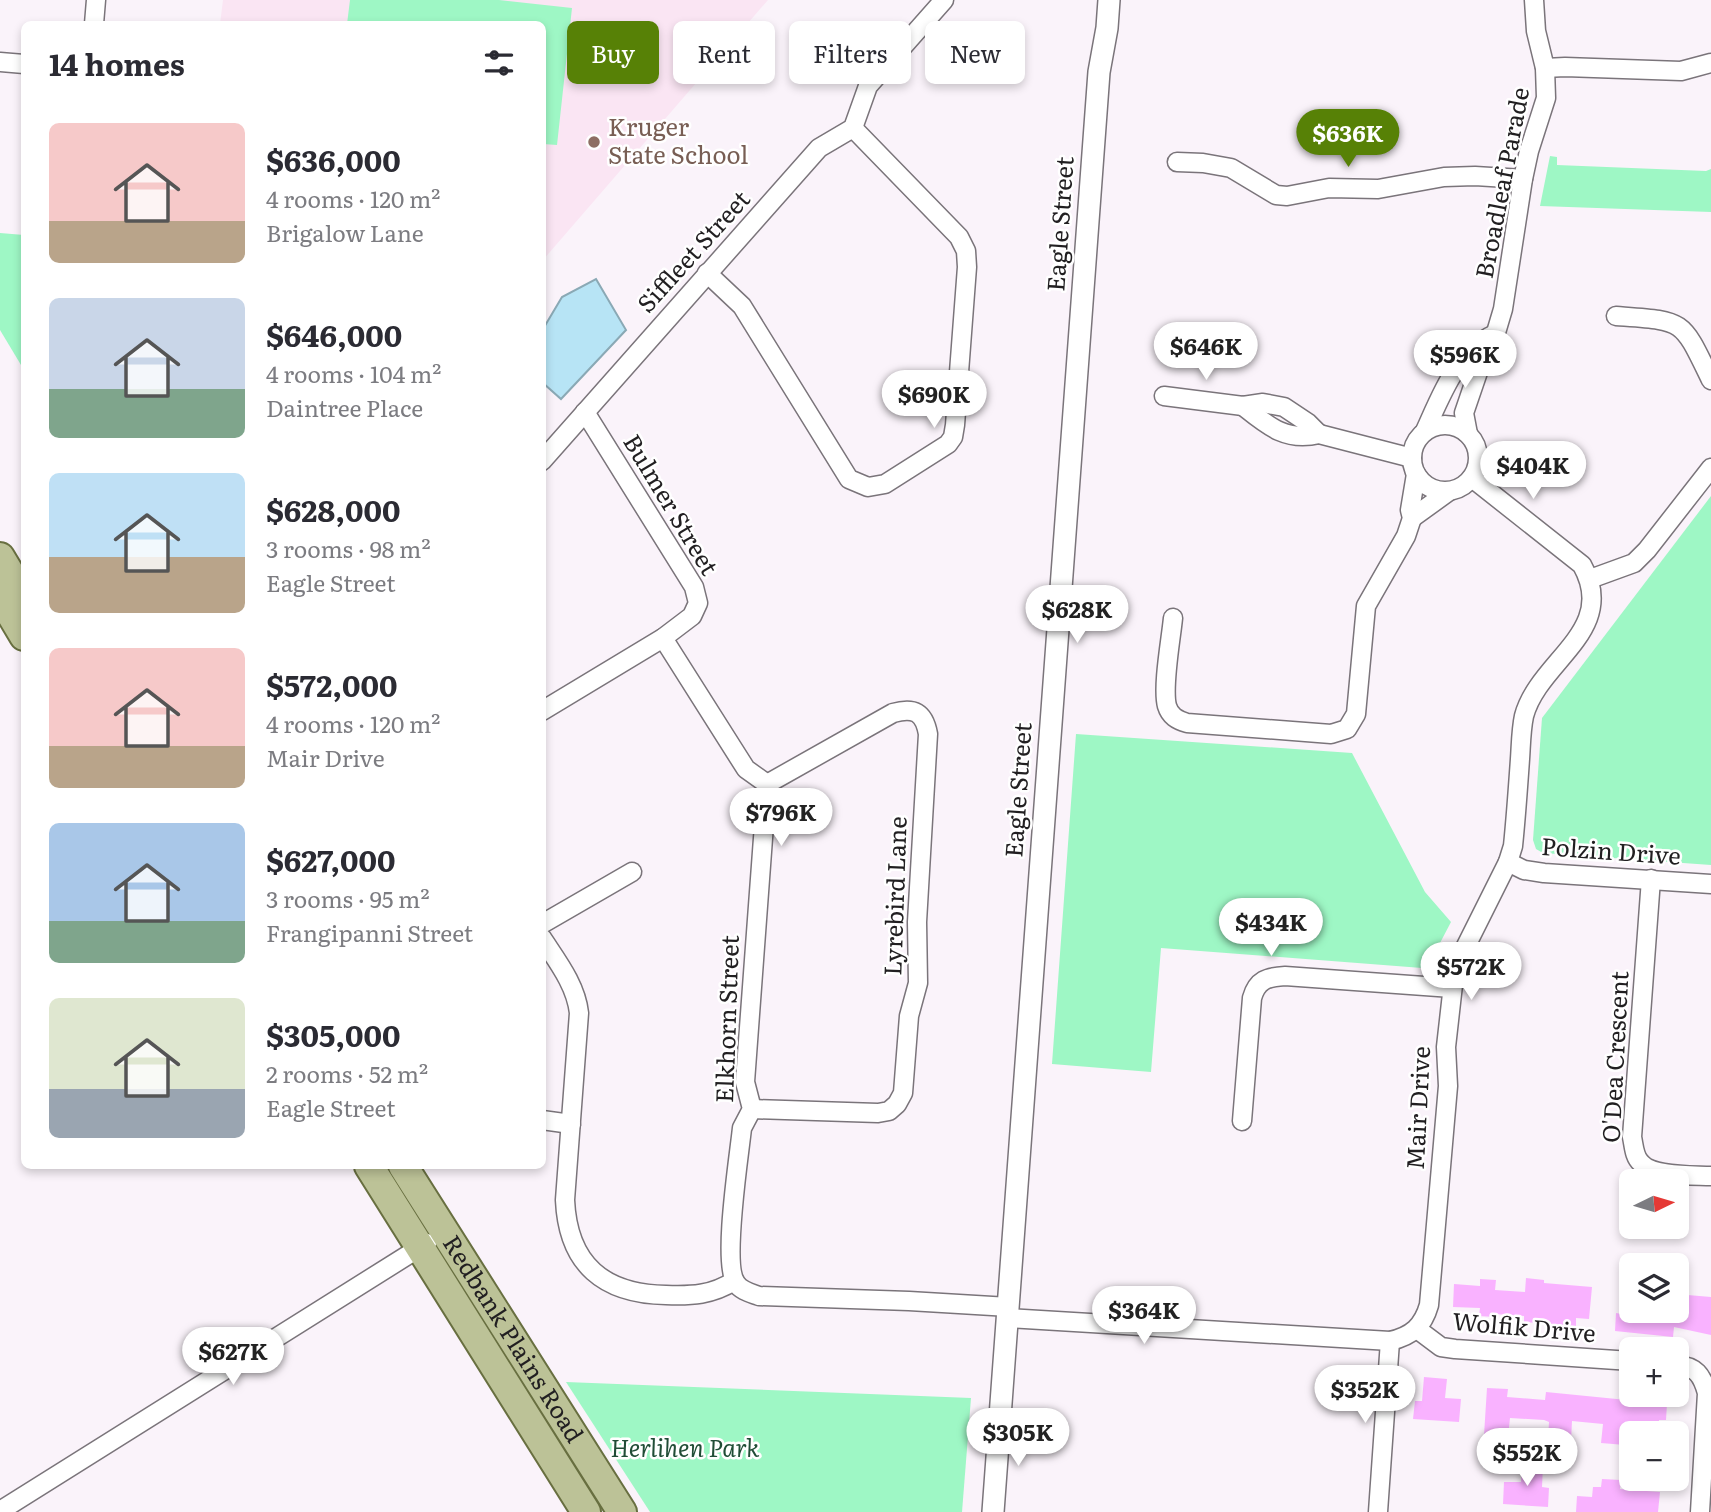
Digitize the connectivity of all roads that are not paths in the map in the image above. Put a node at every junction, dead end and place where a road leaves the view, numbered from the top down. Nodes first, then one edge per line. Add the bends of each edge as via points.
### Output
1 (96, 0) edge
2 (944, 0) edge
3 (1098, 0) edge
4 (1109, 0) edge
5 (1534, 0) edge
6 (93, 21) edge
7 (0, 62) edge
8 (1711, 63) edge
9 (21, 64) edge
10 (1545, 68) junction
11 (1099, 72) junction
12 (853, 128) junction
13 (1177, 162) dead end
14 (1523, 179) junction
15 (707, 273) junction
16 (1616, 316) dead end
17 (1495, 334) junction
18 (1711, 380) edge
19 (1164, 396) dead end
20 (585, 412) junction
21 (1425, 431) junction
22 (1468, 434) junction
23 (546, 456) edge
24 (1414, 466) junction
25 (1711, 468) edge
26 (1472, 478) junction
27 (1448, 492) junction
28 (1412, 518) junction
29 (0, 557) edge
30 (1590, 579) junction
31 (21, 592) edge
32 (0, 596) edge
33 (1173, 618) dead end
34 (21, 631) edge
35 (663, 638) junction
36 (546, 709) edge
37 (767, 784) junction
38 (1508, 862) junction
39 (632, 873) dead end
40 (1651, 879) junction
41 (1711, 884) edge
42 (546, 922) edge
43 (546, 944) edge
44 (1452, 988) junction
45 (752, 1109) junction
46 (546, 1121) edge
47 (1242, 1121) dead end
48 (571, 1124) junction
49 (371, 1169) edge
50 (405, 1169) edge
51 (1711, 1176) edge
52 (445, 1231) junction
53 (421, 1247) junction
54 (734, 1281) junction
55 (1009, 1312) junction
56 (1418, 1329) junction
57 (1390, 1342) junction
58 (1619, 1361) edge
59 (1689, 1367) edge
60 (0, 1511) edge
61 (586, 1512) edge
62 (622, 1512) edge
63 (993, 1512) edge
64 (1378, 1512) edge
65 (1700, 1512) edge

1 - 6 street
2 - 12 street via 868,86
3 - 11 street, Eagle Street
4 - 11 street, Eagle Street
5 - 10 street, Broadleaf Parade
7 - 9 street
8 - 10 street via 1681,71
10 - 14 street, Broadleaf Parade via 1546,98
11 - 55 street, Eagle Street
12 - 15 street, Siffleet Street via 819,148
12 - 15 street via 960,237 966,251 955,425 948,444 885,484 868,487 849,479 742,306
13 - 14 street via 1231,168 1287,197 1329,188 1378,189 1444,177
14 - 17 street, Broadleaf Parade via 1509,283
15 - 20 street, Siffleet Street
16 - 18 street via 1678,324 1690,337
17 - 21 street via 1464,359 1445,386
17 - 22 street, Broadleaf Parade via 1464,413
19 - 24 street via 1284,407 1319,434
20 - 23 street, Siffleet Street
20 - 35 street, Bulmer Street via 694,587 698,603 692,616
21 - 22 street via 1447,425
21 - 24 street via 1415,443
22 - 26 street via 1478,456
24 - 27 street via 1424,484
24 - 28 street
25 - 30 street via 1634,563
26 - 27 street
26 - 30 street via 1572,555
27 - 28 street
28 - 33 street via 1402,547 1366,606 1356,714 1340,732 1177,720 1166,696
29 - 31 main road
30 - 38 street, Mair Drive via 1592,608 1587,622 1524,715
32 - 34 main road
35 - 36 street, Bulmer Street
35 - 37 street via 746,769
37 - 45 street, Elkhorn Street via 745,1082
37 - 45 street, Lyrebird Lane via 893,713 905,709 925,720 919,967 909,1016 903,1093 889,1111 878,1113
38 - 40 street, Polzin Drive via 1544,873
38 - 44 street, Mair Drive via 1457,965
39 - 42 street
40 - 41 street, Polzin Drive
40 - 51 street, O'Dea Crescent via 1632,1137 1635,1152 1641,1164 1656,1171
43 - 48 street via 578,1000
44 - 47 street via 1284,976 1261,981 1252,998
44 - 56 street, Mair Drive via 1429,1305
45 - 54 street, Elkhorn Street via 742,1128 729,1259
46 - 48 street
48 - 54 street via 566,1222 572,1241 598,1276 626,1291 668,1296 707,1293
49 - 53 main road, Redbank Plains Road
50 - 52 main road, Redbank Plains Road
52 - 53 street
52 - 62 main road, Redbank Plains Road
53 - 60 street
53 - 61 main road, Redbank Plains Road
54 - 55 street via 749,1293 772,1297 909,1301
55 - 57 street
55 - 63 street, Eagle Street
56 - 57 street
56 - 58 street, Wolfik Drive via 1441,1347
57 - 64 street
59 - 65 street via 1701,1374 1707,1393

